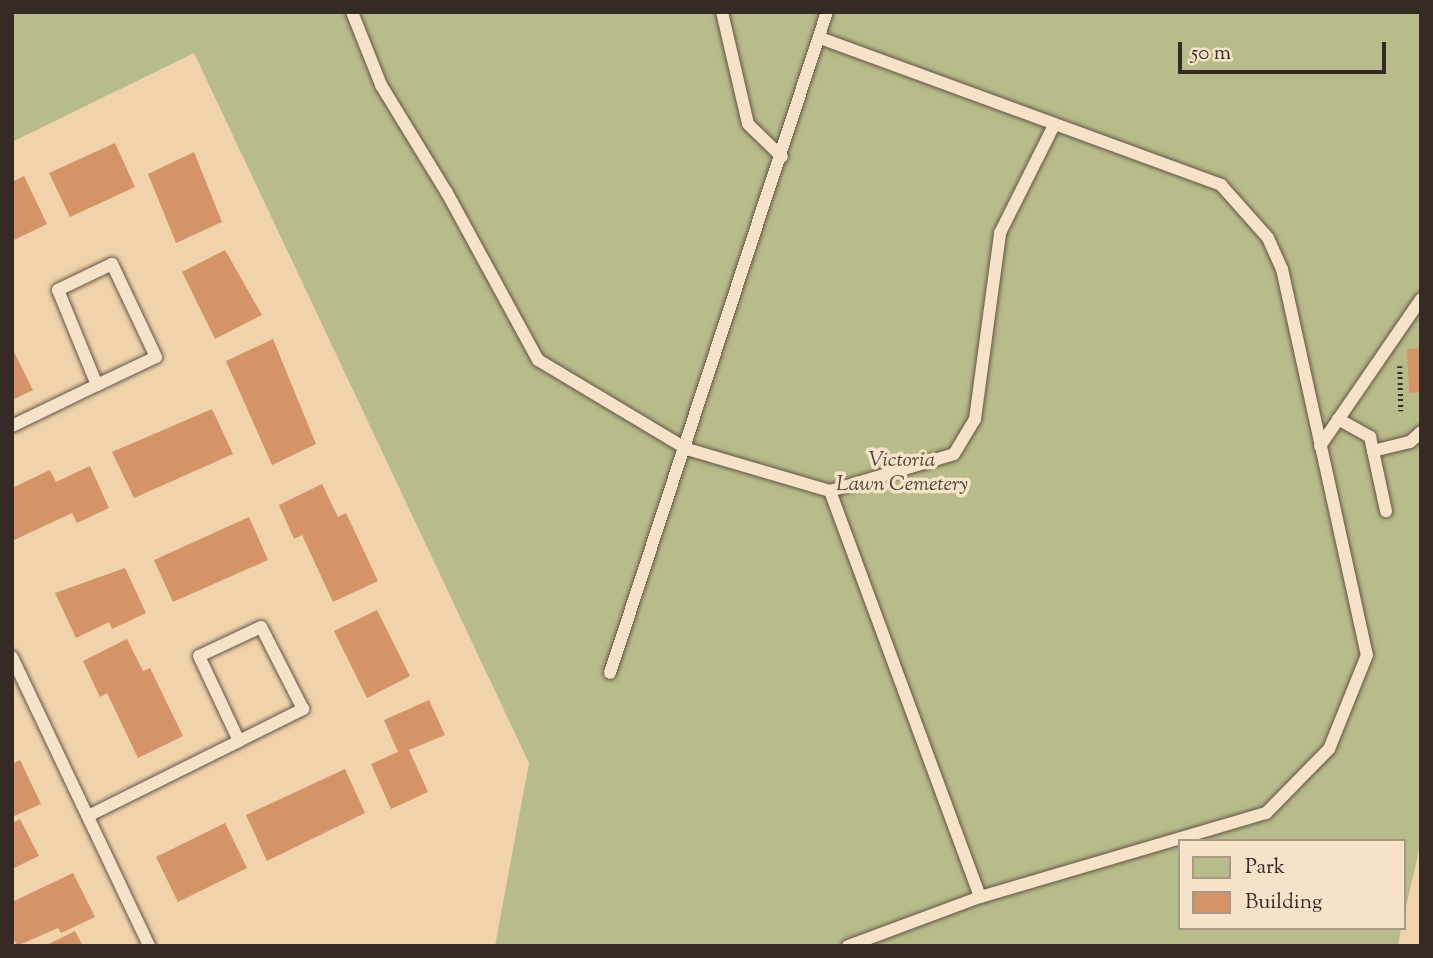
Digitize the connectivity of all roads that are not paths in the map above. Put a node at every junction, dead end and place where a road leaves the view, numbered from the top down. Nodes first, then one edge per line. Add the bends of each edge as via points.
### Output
1 (352, 12) edge
2 (722, 12) edge
3 (827, 12) edge
4 (820, 38) junction
5 (1054, 127) junction
6 (782, 157) junction
7 (1421, 299) edge
8 (97, 385) junction
9 (1338, 419) junction
10 (12, 426) edge
11 (1421, 432) edge
12 (1320, 446) junction
13 (687, 449) junction
14 (1373, 451) junction
15 (830, 491) junction
16 (1386, 511) dead end
17 (12, 657) edge
18 (610, 673) dead end
19 (239, 741) junction
20 (88, 816) junction
21 (980, 897) junction
22 (149, 946) edge
23 (848, 946) edge

1 - 13 lane via 381,85 447,193 538,360
2 - 6 lane via 748,124
3 - 4 lane
4 - 5 lane
4 - 6 lane
5 - 12 lane via 1221,185 1268,238 1282,269
5 - 15 lane via 1000,233 975,419 954,454
6 - 13 lane
7 - 9 lane
8 - 8 lane via 156,357 112,264 58,290
8 - 10 lane
9 - 12 lane
9 - 14 lane via 1370,438
11 - 14 lane via 1410,442
12 - 21 lane via 1367,655 1329,749 1266,813
13 - 15 lane
13 - 18 lane
14 - 16 lane
15 - 21 lane
17 - 20 lane
19 - 19 lane via 303,709 261,627 199,656
19 - 20 lane
20 - 22 lane
21 - 23 lane

